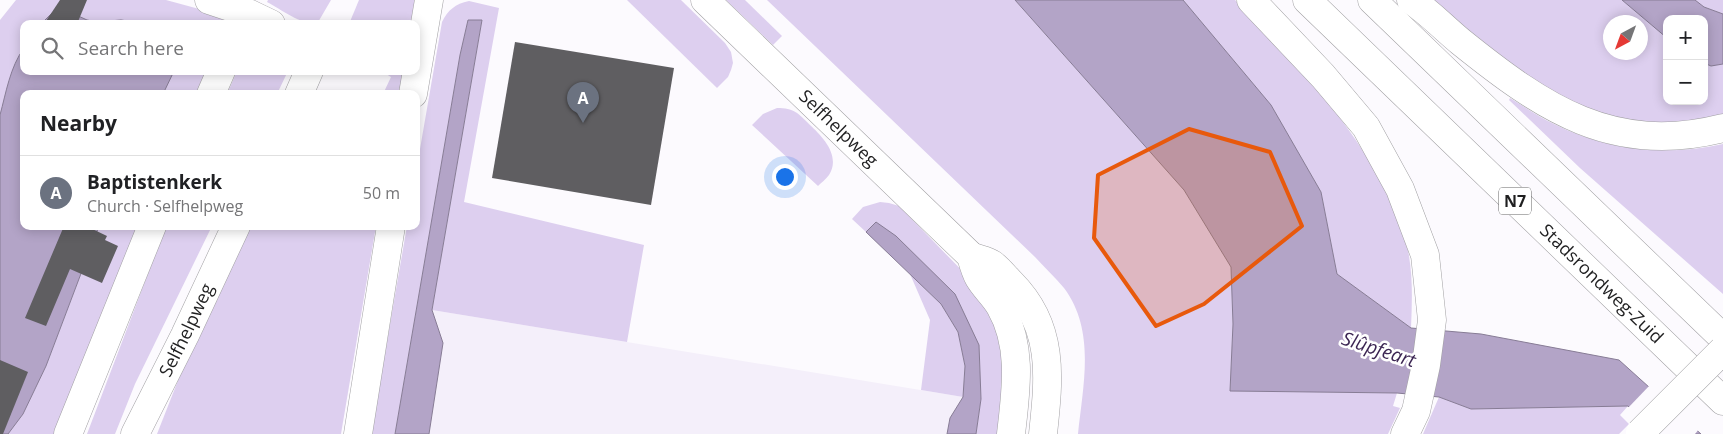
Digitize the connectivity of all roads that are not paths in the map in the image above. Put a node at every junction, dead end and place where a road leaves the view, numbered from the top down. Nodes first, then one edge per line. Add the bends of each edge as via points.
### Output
1 (209, 0) edge
2 (429, 0) edge
3 (705, 0) edge
4 (1251, 0) edge
5 (1308, 0) edge
6 (1372, 0) edge
7 (1411, 0) edge
8 (253, 15) edge
9 (420, 53) edge
10 (219, 75) edge
11 (307, 75) edge
12 (416, 75) edge
13 (213, 90) edge
14 (301, 90) edge
15 (414, 90) edge
16 (1723, 128) edge
17 (150, 230) edge
18 (234, 230) edge
19 (390, 230) edge
20 (970, 256) junction
21 (1723, 338) edge
22 (1723, 350) edge
23 (1723, 401) edge
24 (1410, 423) edge
25 (68, 434) edge
26 (135, 434) edge
27 (358, 434) edge
28 (1011, 434) edge
29 (1043, 434) edge
30 (1640, 434) edge

1 - 8 main road
2 - 9 main road
3 - 20 main road, Selfhelpweg
4 - 24 main road via 1366,127 1400,189 1425,255 1432,320 1426,365
5 - 23 main road, Stadsrondweg-Zuid / N7
6 - 21 main road, N7
7 - 16 main road via 1521,88 1593,126 1648,137 1676,137
10 - 13 main road
11 - 14 main road
12 - 15 main road
17 - 25 main road
18 - 26 main road, Selfhelpweg
19 - 27 main road
20 - 28 main road, Selfhelpweg via 979,278 1010,325 1017,385
20 - 29 main road, Selfhelpweg via 991,264 1018,290 1034,313 1048,364
22 - 30 main road, bridge

